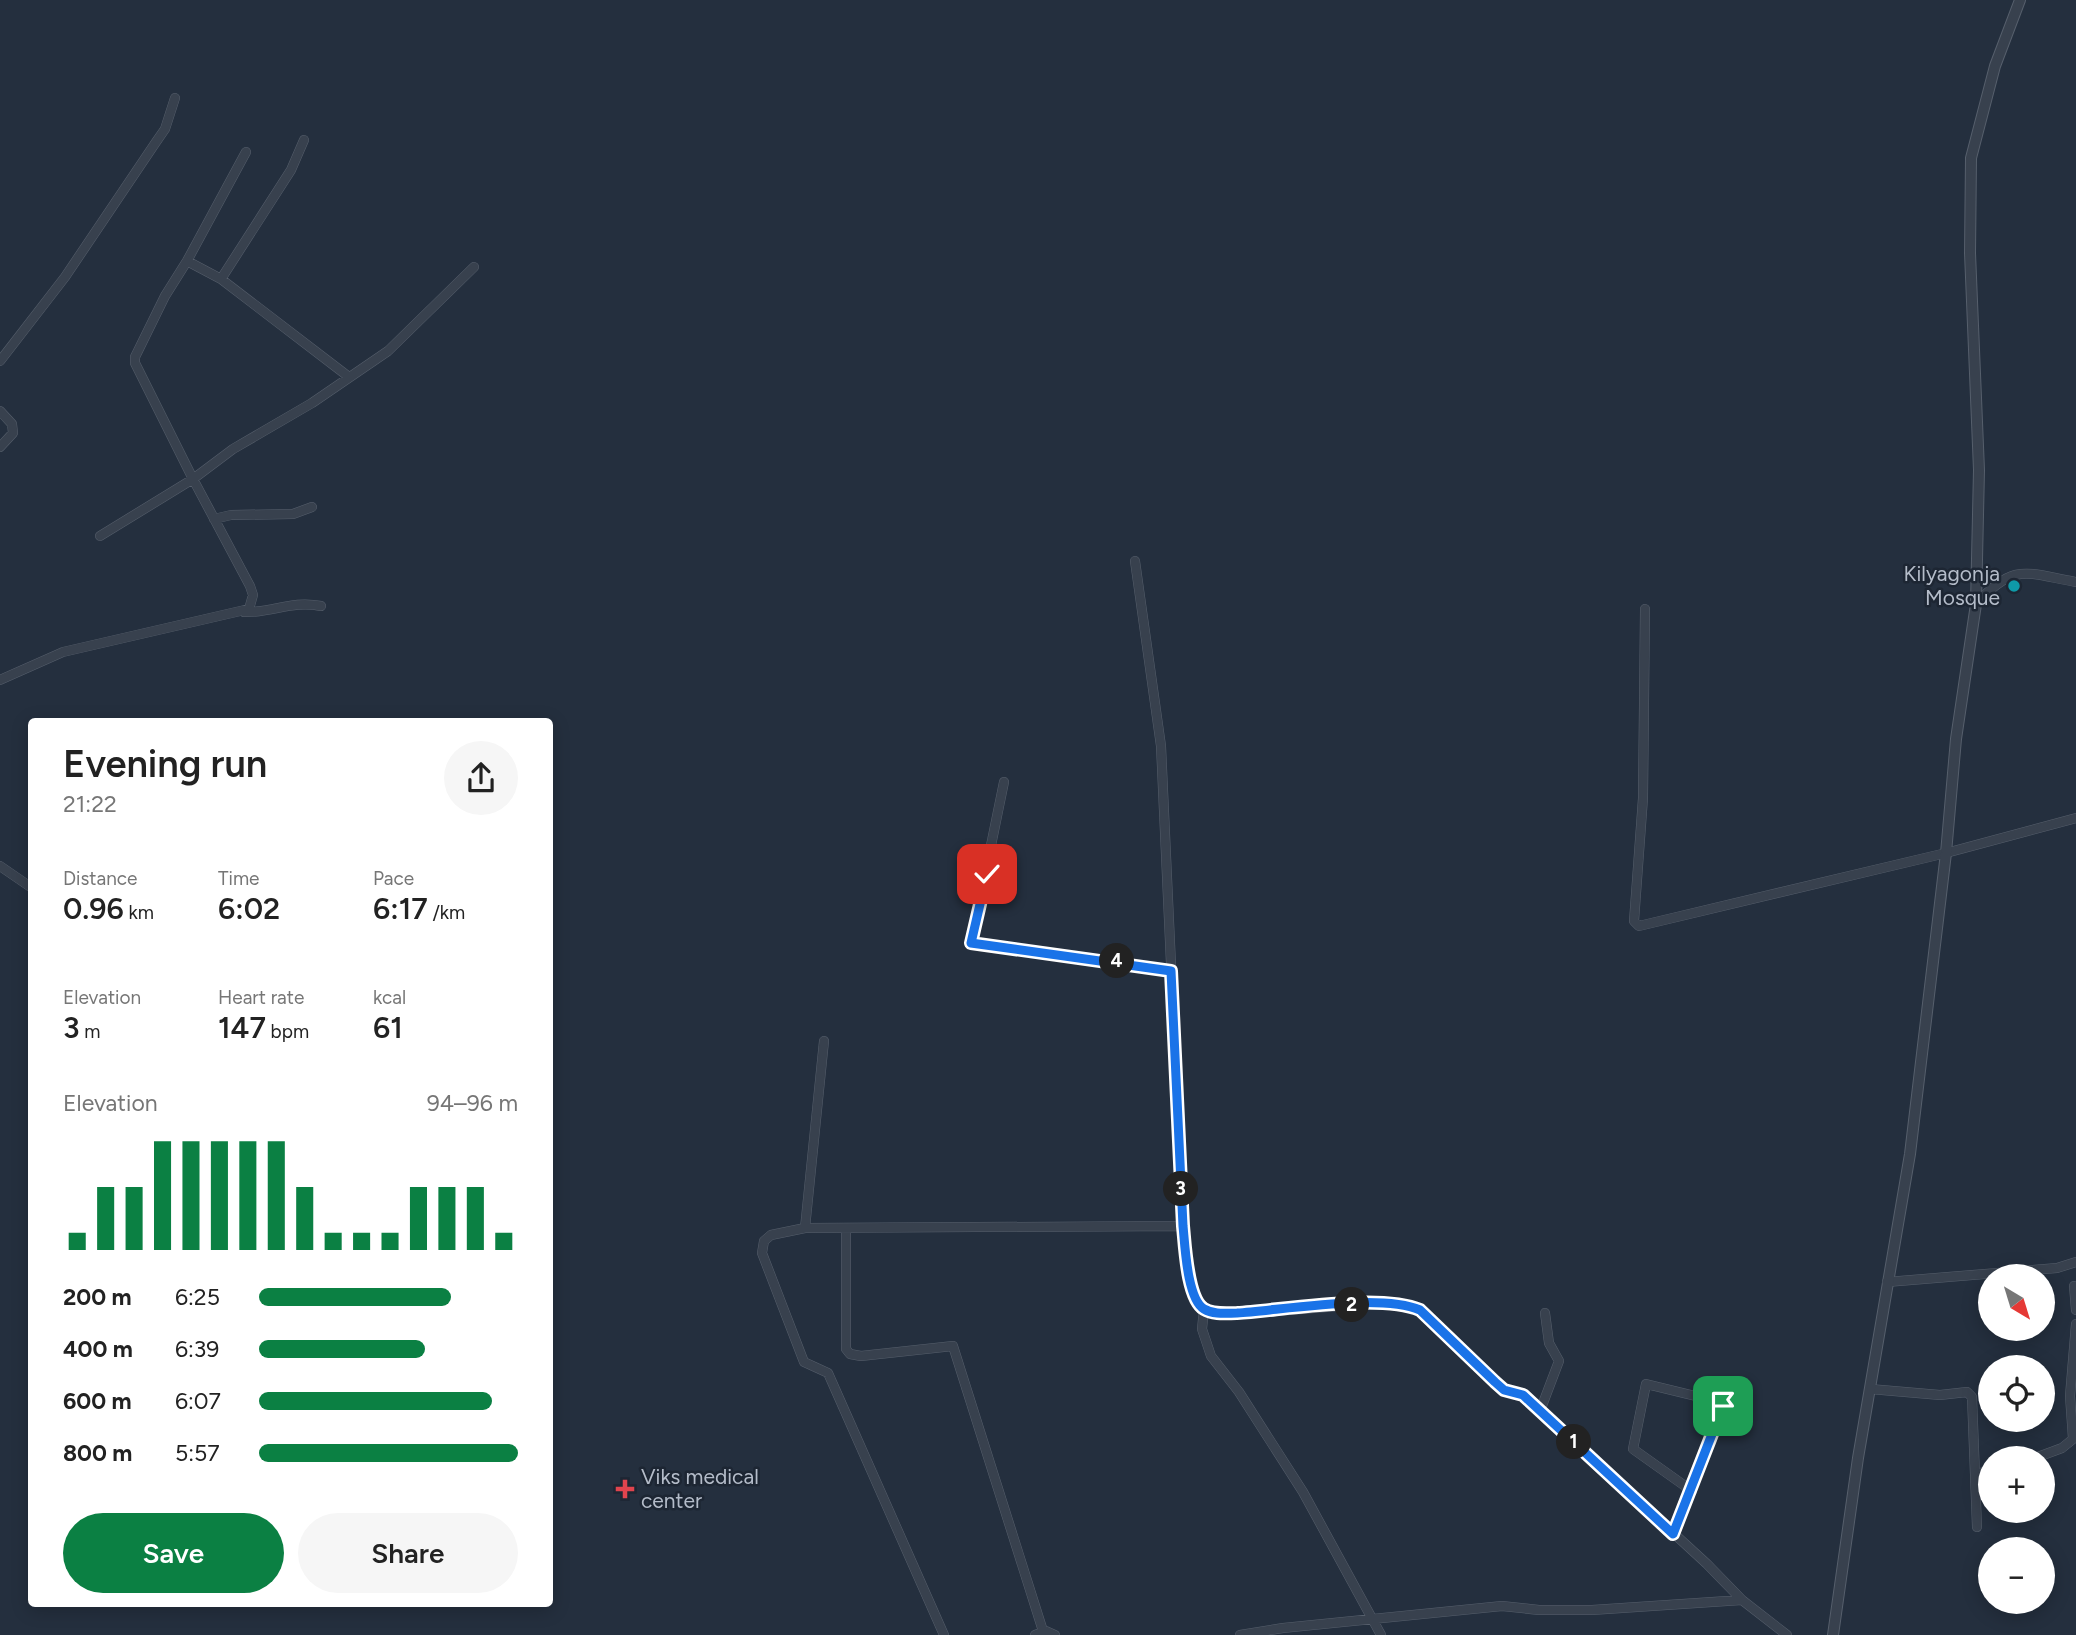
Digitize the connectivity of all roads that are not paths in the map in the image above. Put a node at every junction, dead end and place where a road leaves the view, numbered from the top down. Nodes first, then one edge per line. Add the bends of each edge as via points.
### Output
1 (2020, 0) edge
2 (175, 98) dead end
3 (304, 140) dead end
4 (246, 152) dead end
5 (187, 261) junction
6 (474, 267) dead end
7 (221, 279) junction
8 (0, 361) edge
9 (349, 377) junction
10 (0, 411) edge
11 (0, 447) edge
12 (193, 479) junction
13 (312, 507) dead end
14 (214, 519) junction
15 (100, 536) dead end
16 (1135, 561) dead end
17 (2076, 582) edge
18 (1976, 604) junction
19 (321, 606) dead end
20 (1645, 609) dead end
21 (244, 612) junction
22 (0, 680) edge
23 (1003, 782) dead end
24 (2076, 818) edge
25 (1946, 853) junction
26 (0, 866) edge
27 (28, 885) edge
28 (1171, 971) junction
29 (824, 1041) dead end
30 (1183, 1226) junction
31 (805, 1228) junction
32 (846, 1229) junction
33 (2076, 1262) edge
34 (1887, 1282) junction
35 (2074, 1286) edge
36 (1204, 1309) junction
37 (2076, 1310) edge
38 (1545, 1313) dead end
39 (2076, 1324) edge
40 (1870, 1389) junction
41 (1540, 1411) junction
42 (2055, 1451) edge
43 (1977, 1474) joint
44 (1692, 1491) junction
45 (1977, 1527) dead end
46 (1673, 1534) junction
47 (1741, 1600) junction
48 (1373, 1619) junction
49 (1039, 1633) edge
50 (944, 1635) edge
51 (1055, 1635) edge
52 (1240, 1635) edge
53 (1381, 1635) edge
54 (1787, 1635) edge
55 (1833, 1635) edge

1 - 18 street via 1995,66 1971,158 1979,470
2 - 8 street via 165,129 65,277
3 - 7 street via 291,170
4 - 5 street
5 - 7 street
5 - 12 street via 164,296 135,363
6 - 9 street via 388,351
7 - 9 street
9 - 12 street
10 - 11 street via 12,424 13,433
12 - 14 street
12 - 15 street
13 - 14 street via 293,514
14 - 21 street via 250,586 253,603
16 - 28 street via 1161,746
17 - 18 street via 2039,574 2011,575 1997,581
18 - 25 street via 1956,739
19 - 21 street via 290,603
20 - 25 street via 1643,798 1634,921 1639,926
21 - 22 street via 63,652
23 - 28 street via 971,943
24 - 25 street
25 - 34 street via 1910,1154
26 - 27 street
28 - 30 street
29 - 31 street
30 - 32 street
30 - 36 street via 1186,1263 1195,1296
31 - 32 street
31 - 50 street via 771,1235 762,1252 804,1362 828,1373
32 - 49 street via 846,1349 861,1356 953,1346
33 - 34 street via 2057,1268
34 - 40 street
35 - 37 street
36 - 41 street via 1237,1313 1409,1305 1430,1316 1504,1390 1523,1395
36 - 48 street via 1202,1329 1211,1356 1303,1492
38 - 41 street via 1549,1343 1559,1360
39 - 42 street via 2070,1396 2073,1439
40 - 43 street via 1940,1395 1967,1392 1975,1404
40 - 55 street
41 - 46 street
43 - 45 street
44 - 44 street via 1723,1405 1646,1384 1633,1449
44 - 46 street
46 - 47 street
47 - 48 street via 1592,1610 1502,1606
47 - 54 street
48 - 52 street
48 - 53 street
49 - 51 street

